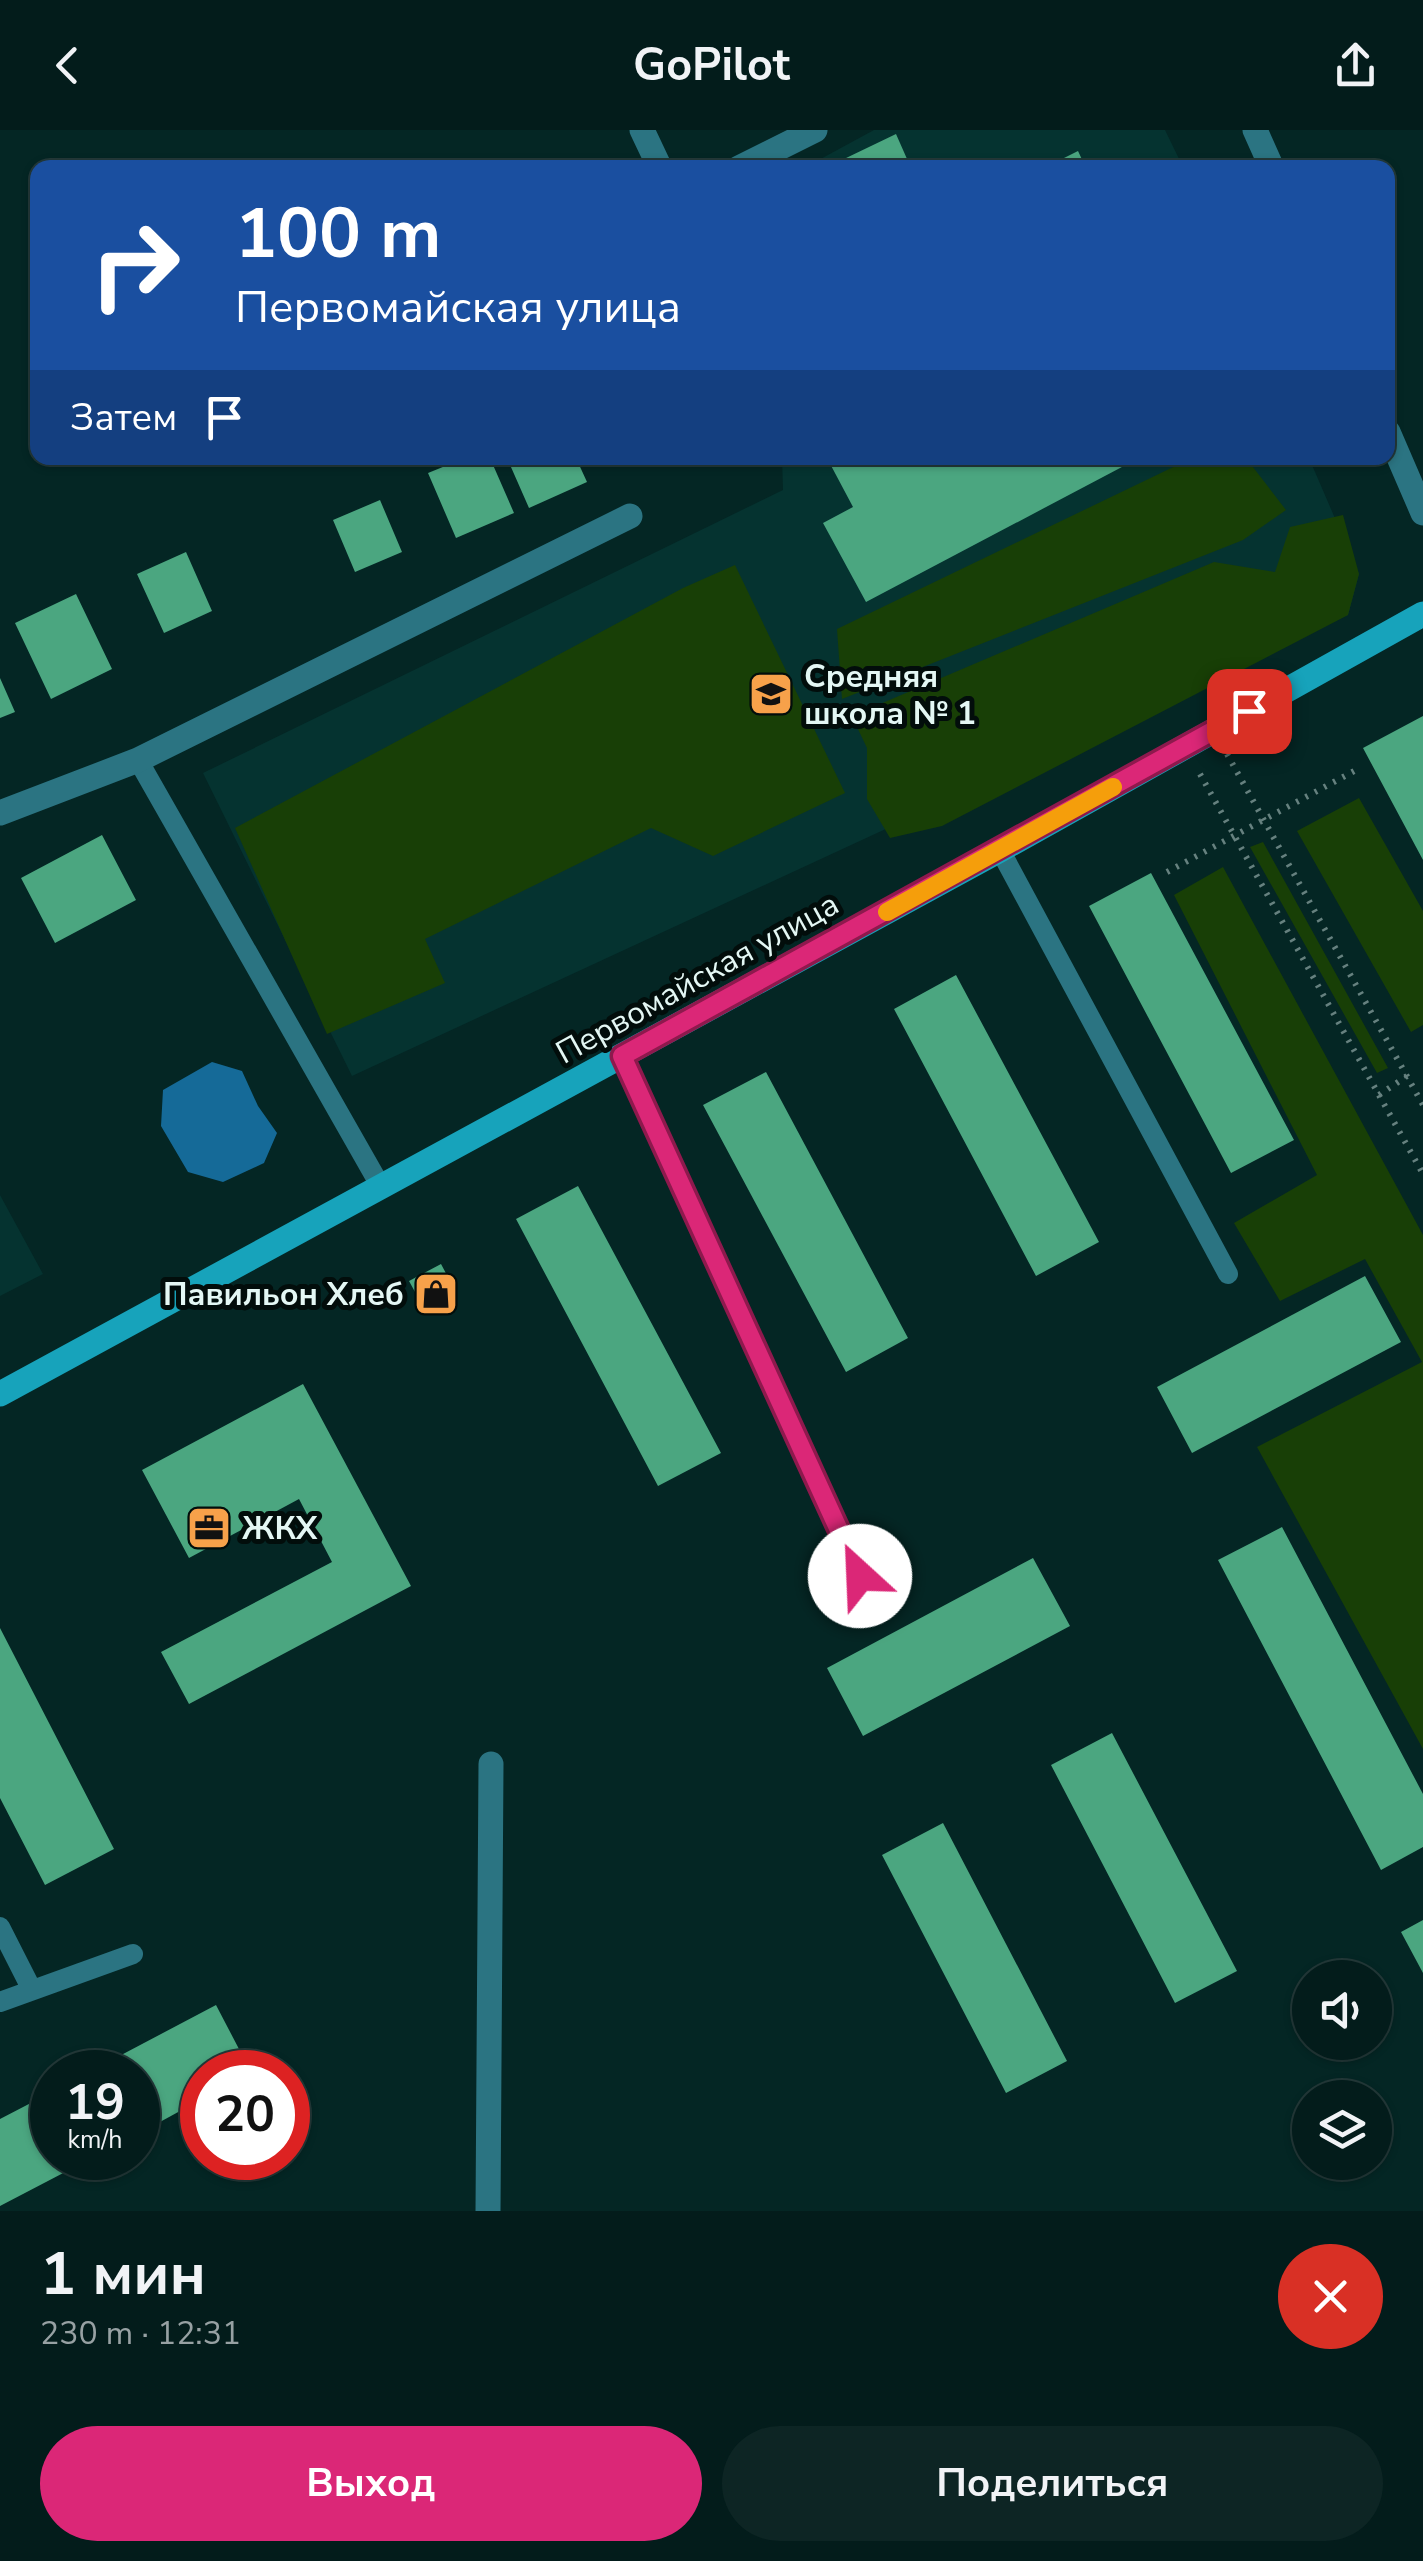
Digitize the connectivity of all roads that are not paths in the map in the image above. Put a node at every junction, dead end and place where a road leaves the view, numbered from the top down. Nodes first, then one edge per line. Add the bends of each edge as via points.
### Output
1 (642, 130) edge
2 (815, 130) edge
3 (1255, 130) edge
4 (656, 160) edge
5 (755, 160) edge
6 (1268, 160) edge
7 (1395, 448) edge
8 (1423, 513) edge
9 (630, 516) dead end
10 (1423, 614) edge
11 (138, 760) junction
12 (0, 813) edge
13 (1000, 850) junction
14 (622, 1056) junction
15 (381, 1187) junction
16 (1228, 1274) dead end
17 (0, 1394) edge
18 (860, 1576) dead end
19 (491, 1764) dead end
20 (0, 1927) edge
21 (132, 1954) dead end
22 (32, 1990) junction
23 (0, 2002) edge
24 (488, 2211) edge

1 - 4 street
2 - 5 street
3 - 6 street
7 - 8 street
9 - 11 street
10 - 13 street, Первомайская улица
11 - 12 street
11 - 15 lane
13 - 14 street, Первомайская улица
13 - 16 lane
14 - 15 street, Первомайская улица
14 - 18 lane
15 - 17 street, Первомайская улица
19 - 24 street
20 - 22 lane
21 - 22 lane
22 - 23 lane

